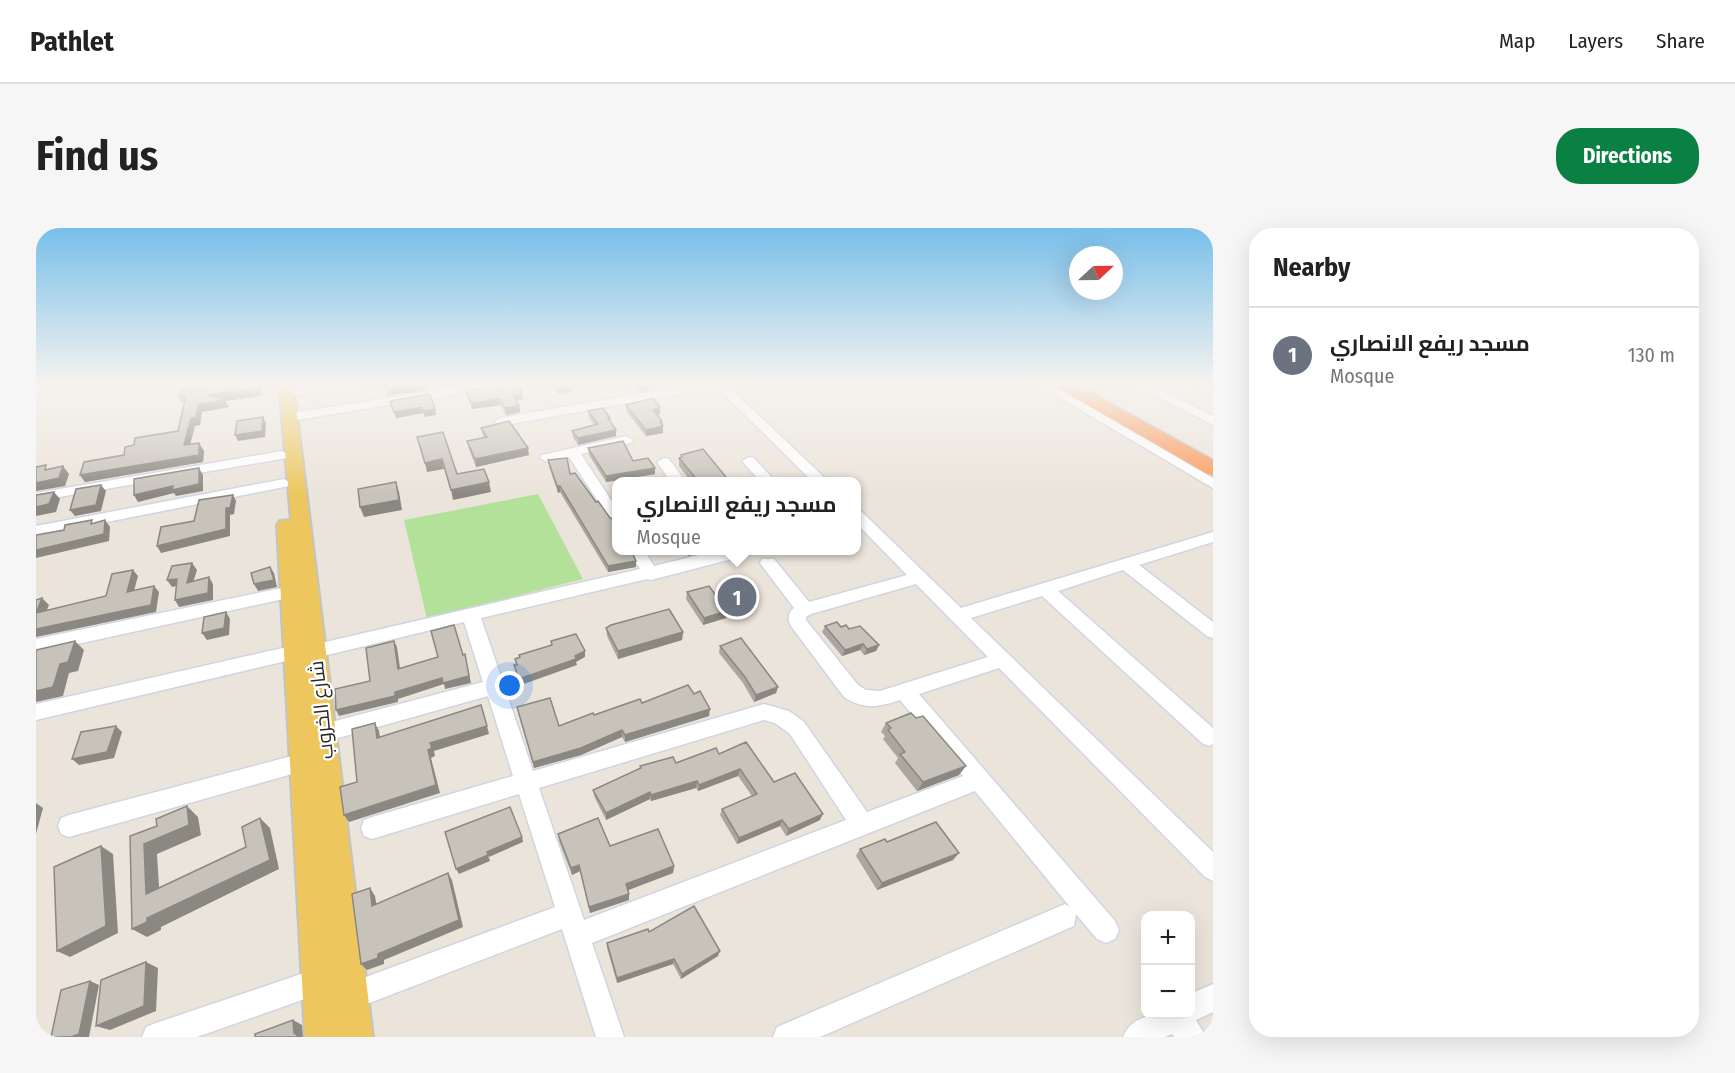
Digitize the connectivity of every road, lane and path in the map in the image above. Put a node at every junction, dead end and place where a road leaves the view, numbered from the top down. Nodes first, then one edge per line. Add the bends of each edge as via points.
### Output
1 (284, 421) edge
2 (287, 421) edge
3 (507, 421) edge
4 (759, 421) edge
5 (1106, 421) edge
6 (1129, 421) edge
7 (1153, 421) edge
8 (500, 422) edge
9 (627, 440) dead end
10 (573, 452) junction
11 (282, 454) junction
12 (1213, 454) edge
13 (547, 458) edge
14 (749, 461) dead end
15 (664, 462) dead end
16 (1213, 469) edge
17 (675, 477) edge
18 (764, 477) edge
19 (817, 477) edge
20 (284, 483) junction
21 (1213, 484) edge
22 (36, 497) edge
23 (120, 499) junction
24 (612, 512) edge
25 (861, 522) edge
26 (36, 531) edge
27 (1213, 537) edge
28 (639, 555) edge
29 (723, 555) edge
30 (768, 563) dead end
31 (1127, 565) junction
32 (651, 574) junction
33 (921, 577) junction
34 (1045, 589) junction
35 (291, 592) junction
36 (805, 609) junction
37 (959, 615) junction
38 (471, 616) junction
39 (1213, 631) edge
40 (36, 646) edge
41 (305, 651) junction
42 (1003, 659) junction
43 (494, 687) junction
44 (904, 691) junction
45 (36, 712) edge
46 (324, 733) junction
47 (1209, 737) dead end
48 (303, 762) junction
49 (978, 780) junction
50 (525, 783) junction
51 (874, 820) junction
52 (69, 826) dead end
53 (372, 828) dead end
54 (1213, 869) edge
55 (1065, 917) dead end
56 (572, 925) junction
57 (1106, 930) dead end
58 (320, 994) junction
59 (351, 996) junction
60 (1213, 998) edge
61 (1195, 1012) edge
62 (1185, 1019) edge
63 (156, 1037) edge
64 (323, 1037) edge
65 (355, 1037) edge
66 (610, 1037) edge
67 (788, 1037) edge
68 (1137, 1037) edge

1 - 11 main road, شارع الخروب
2 - 41 main road, شارع الخروب
3 - 8 street
4 - 19 street
5 - 21 street
6 - 16 highway
7 - 12 highway
9 - 10 street
10 - 13 street
10 - 24 street
11 - 20 main road, شارع الخروب
11 - 23 street
14 - 18 street
15 - 17 street
20 - 23 street
20 - 35 main road, شارع الخروب
22 - 23 street
23 - 26 street
25 - 33 street
27 - 31 street
28 - 32 street
29 - 32 street
30 - 36 street
31 - 34 street
31 - 39 street
32 - 38 street
33 - 36 street
33 - 37 street
34 - 37 street
34 - 47 street
35 - 40 street
35 - 41 main road, شارع الخروب
36 - 44 street via 798,614 797,621 851,691 870,700
37 - 42 street
38 - 41 street
38 - 43 street
41 - 45 street
41 - 46 main road, شارع الخروب
41 - 48 main road, شارع الخروب
42 - 44 street
42 - 54 street
43 - 46 street
43 - 50 street
44 - 49 street
46 - 59 main road, شارع الخروب
48 - 52 street
48 - 58 main road, شارع الخروب
49 - 51 street
49 - 57 street
50 - 51 street via 752,715 770,713 788,719
50 - 53 street
50 - 56 street
51 - 56 street
55 - 67 street
56 - 59 street
56 - 66 street
58 - 59 street
58 - 63 street
58 - 64 main road, شارع الخروب
59 - 65 main road, شارع الخروب
60 - 61 street
62 - 68 street

